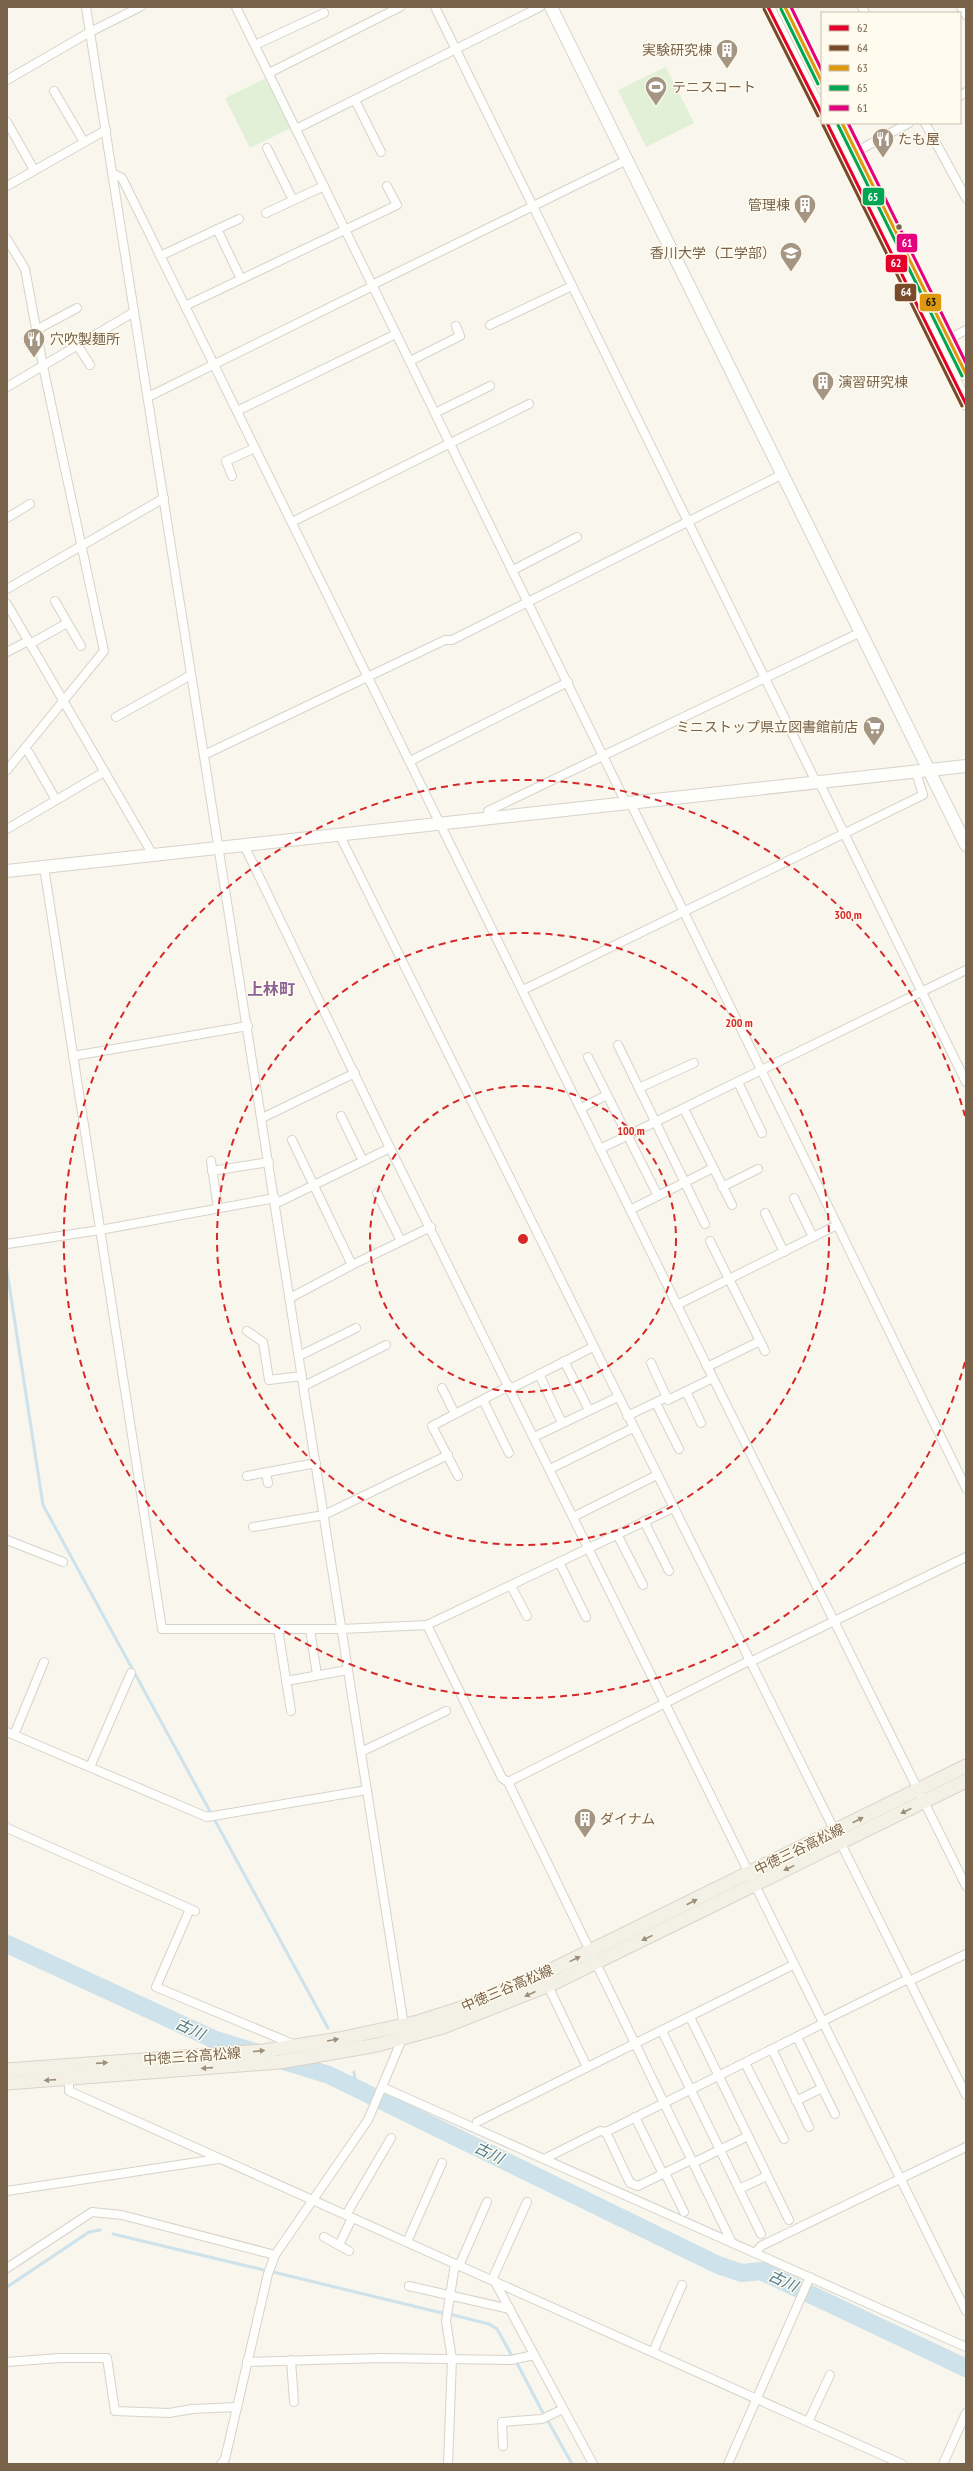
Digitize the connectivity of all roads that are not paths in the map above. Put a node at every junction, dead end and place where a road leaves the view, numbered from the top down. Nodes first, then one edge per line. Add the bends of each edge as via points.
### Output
1 (86, 7) edge
2 (140, 7) edge
3 (236, 7) edge
4 (400, 7) edge
5 (435, 7) edge
6 (540, 7) edge
7 (551, 7) edge
8 (768, 7) edge
9 (785, 7) edge
10 (961, 7) edge
11 (324, 13) dead end
12 (966, 15) edge
13 (90, 32) junction
14 (255, 45) junction
15 (456, 49) junction
16 (268, 73) junction
17 (7, 80) edge
18 (821, 80) edge
19 (54, 91) dead end
20 (355, 100) junction
21 (821, 112) edge
22 (7, 122) edge
23 (828, 124) edge
24 (843, 124) edge
25 (907, 124) edge
26 (926, 124) edge
27 (296, 129) junction
28 (106, 130) junction
29 (84, 142) junction
30 (267, 148) dead end
31 (381, 152) dead end
32 (857, 152) junction
33 (845, 159) junction
34 (627, 160) junction
35 (34, 170) junction
36 (112, 173) junction
37 (7, 186) edge
38 (324, 186) junction
39 (387, 186) dead end
40 (966, 198) edge
41 (292, 200) junction
42 (533, 205) junction
43 (266, 213) dead end
44 (239, 219) dead end
45 (345, 228) junction
46 (217, 229) junction
47 (7, 239) edge
48 (160, 256) junction
49 (241, 279) junction
50 (373, 286) junction
51 (572, 286) junction
52 (185, 306) junction
53 (77, 308) dead end
54 (134, 312) junction
55 (490, 325) dead end
56 (456, 326) dead end
57 (36, 330) junction
58 (966, 330) edge
59 (396, 334) junction
60 (949, 339) junction
61 (937, 345) junction
62 (78, 346) junction
63 (410, 361) junction
64 (214, 364) junction
65 (90, 365) dead end
66 (43, 366) junction
67 (966, 374) edge
68 (490, 386) dead end
69 (7, 387) edge
70 (148, 397) junction
71 (529, 404) dead end
72 (966, 404) edge
73 (237, 411) junction
74 (435, 413) junction
75 (450, 442) junction
76 (255, 448) junction
77 (783, 474) junction
78 (232, 476) dead end
79 (164, 498) junction
80 (30, 504) dead end
81 (7, 518) edge
82 (689, 521) junction
83 (292, 522) junction
84 (577, 537) dead end
85 (82, 546) junction
86 (513, 570) junction
87 (7, 589) edge
88 (55, 601) dead end
89 (530, 602) junction
90 (7, 604) edge
91 (67, 623) junction
92 (861, 632) junction
93 (29, 643) junction
94 (81, 646) dead end
95 (7, 652) edge
96 (191, 675) junction
97 (765, 678) junction
98 (368, 679) junction
99 (568, 682) junction
100 (62, 701) junction
101 (116, 717) dead end
102 (29, 753) dead end
103 (603, 755) junction
104 (204, 756) junction
105 (410, 760) junction
106 (966, 766) edge
107 (7, 770) edge
108 (930, 770) junction
109 (104, 772) junction
110 (916, 772) junction
111 (818, 782) junction
112 (56, 800) junction
113 (628, 802) junction
114 (489, 818) junction
115 (441, 823) junction
116 (7, 829) edge
117 (339, 834) junction
118 (845, 835) junction
119 (244, 845) junction
120 (966, 845) edge
121 (220, 848) junction
122 (153, 855) junction
123 (44, 867) junction
124 (7, 871) edge
125 (684, 911) junction
126 (966, 970) edge
127 (523, 990) junction
128 (921, 991) junction
129 (248, 1026) junction
130 (618, 1045) dead end
131 (73, 1056) junction
132 (588, 1057) dead end
133 (694, 1063) dead end
134 (762, 1070) junction
135 (355, 1074) junction
136 (738, 1082) junction
137 (966, 1082) edge
138 (639, 1088) junction
139 (607, 1095) junction
140 (581, 1108) junction
141 (684, 1109) junction
142 (341, 1116) dead end
143 (262, 1118) junction
144 (656, 1123) junction
145 (762, 1133) dead end
146 (628, 1136) junction
147 (292, 1140) dead end
148 (390, 1148) junction
149 (600, 1149) junction
150 (211, 1161) dead end
151 (363, 1161) junction
152 (269, 1162) junction
153 (713, 1168) junction
154 (758, 1169) dead end
155 (212, 1171) junction
156 (686, 1182) junction
157 (314, 1185) junction
158 (722, 1186) junction
159 (377, 1193) dead end
160 (658, 1196) junction
161 (794, 1198) dead end
162 (275, 1201) junction
163 (732, 1205) dead end
164 (218, 1208) junction
165 (630, 1210) junction
166 (765, 1212) dead end
167 (705, 1224) dead end
168 (837, 1225) junction
169 (431, 1227) junction
170 (100, 1230) junction
171 (813, 1237) junction
172 (401, 1241) junction
173 (710, 1241) dead end
174 (7, 1244) edge
175 (784, 1252) junction
176 (352, 1265) junction
177 (729, 1279) junction
178 (290, 1298) junction
179 (677, 1305) junction
180 (356, 1328) dead end
181 (247, 1331) dead end
182 (760, 1341) junction
183 (386, 1345) dead end
184 (593, 1346) junction
185 (765, 1351) dead end
186 (299, 1356) junction
187 (564, 1361) junction
188 (651, 1363) dead end
189 (707, 1366) junction
190 (539, 1374) junction
191 (302, 1376) junction
192 (713, 1378) junction
193 (304, 1386) junction
194 (510, 1387) junction
195 (442, 1388) dead end
196 (686, 1391) junction
197 (618, 1397) junction
198 (667, 1398) junction
199 (482, 1400) junction
200 (656, 1403) junction
201 (589, 1410) junction
202 (455, 1414) junction
203 (627, 1416) junction
204 (562, 1423) junction
205 (701, 1423) dead end
206 (633, 1428) junction
207 (534, 1436) junction
208 (679, 1449) dead end
209 (509, 1453) dead end
210 (448, 1455) junction
211 (316, 1463) junction
212 (550, 1469) junction
213 (266, 1472) junction
214 (657, 1475) junction
215 (247, 1476) dead end
216 (458, 1476) dead end
217 (268, 1483) dead end
218 (966, 1488) edge
219 (673, 1508) junction
220 (324, 1515) junction
221 (573, 1517) junction
222 (644, 1521) junction
223 (253, 1527) dead end
224 (617, 1534) junction
225 (7, 1540) edge
226 (589, 1547) junction
227 (966, 1557) edge
228 (63, 1562) dead end
229 (559, 1562) junction
230 (669, 1571) dead end
231 (643, 1585) dead end
232 (511, 1586) junction
233 (526, 1616) dead end
234 (586, 1617) dead end
235 (833, 1621) junction
236 (427, 1625) junction
237 (278, 1629) junction
238 (310, 1629) junction
239 (342, 1629) junction
240 (44, 1662) dead end
241 (749, 1662) junction
242 (348, 1670) junction
243 (131, 1673) dead end
244 (317, 1675) junction
245 (286, 1681) junction
246 (665, 1702) junction
247 (291, 1711) dead end
248 (446, 1711) dead end
249 (10, 1733) edge
250 (361, 1752) junction
251 (966, 1766) edge
252 (90, 1767) junction
253 (508, 1782) junction
254 (966, 1782) edge
255 (367, 1790) junction
256 (922, 1795) junction
257 (7, 1828) edge
258 (837, 1838) junction
259 (753, 1879) junction
260 (966, 1886) edge
261 (966, 1954) edge
262 (593, 1957) junction
263 (793, 1965) junction
264 (909, 1980) junction
265 (548, 1986) junction
266 (690, 2017) junction
267 (824, 2022) junction
268 (662, 2031) junction
269 (403, 2032) junction
270 (798, 2037) junction
271 (634, 2044) junction
272 (297, 2047) junction
273 (772, 2049) junction
274 (745, 2062) junction
275 (587, 2067) junction
276 (7, 2070) edge
277 (69, 2072) junction
278 (718, 2076) junction
279 (7, 2083) edge
280 (822, 2088) junction
281 (381, 2089) junction
282 (690, 2089) junction
283 (966, 2095) edge
284 (796, 2101) junction
285 (663, 2103) junction
286 (835, 2114) dead end
287 (636, 2117) junction
288 (477, 2122) dead end
289 (809, 2127) dead end
290 (606, 2132) junction
291 (748, 2136) junction
292 (391, 2138) dead end
293 (784, 2139) dead end
294 (966, 2147) edge
295 (720, 2149) junction
296 (219, 2159) junction
297 (544, 2159) junction
298 (692, 2162) junction
299 (442, 2163) dead end
300 (664, 2173) junction
301 (768, 2176) junction
302 (900, 2180) junction
303 (740, 2189) junction
304 (7, 2191) edge
305 (314, 2201) junction
306 (487, 2202) dead end
307 (527, 2202) dead end
308 (684, 2212) dead end
309 (349, 2216) junction
310 (789, 2220) dead end
311 (761, 2234) dead end
312 (324, 2238) dead end
313 (407, 2242) junction
314 (732, 2243) junction
315 (339, 2245) junction
316 (349, 2251) dead end
317 (754, 2253) junction
318 (276, 2255) junction
319 (457, 2265) junction
320 (7, 2268) edge
321 (810, 2277) junction
322 (493, 2281) junction
323 (682, 2285) dead end
324 (409, 2286) dead end
325 (449, 2295) junction
326 (510, 2309) junction
327 (966, 2311) edge
328 (966, 2347) edge
329 (653, 2352) junction
330 (534, 2355) junction
331 (452, 2359) junction
332 (291, 2360) junction
333 (7, 2362) edge
334 (248, 2362) junction
335 (830, 2375) dead end
336 (757, 2399) junction
337 (294, 2402) dead end
338 (237, 2407) junction
339 (563, 2409) junction
340 (966, 2414) edge
341 (808, 2422) junction
342 (504, 2446) dead end
343 (224, 2462) edge
344 (448, 2464) edge
345 (594, 2464) edge
346 (728, 2464) edge
347 (902, 2464) edge
348 (943, 2464) edge

1 - 13 street
2 - 13 street
3 - 14 street
4 - 16 street
5 - 15 street
6 - 15 street
7 - 34 street
8 - 21 street
9 - 18 street
10 - 12 street
11 - 14 street
13 - 17 street
13 - 28 street
14 - 16 street
15 - 20 street
15 - 42 street
16 - 27 street
19 - 29 street
20 - 27 street
20 - 31 street
22 - 35 street
23 - 33 street
24 - 32 street
25 - 32 street
26 - 40 street
27 - 38 street
28 - 29 street
28 - 36 street
29 - 35 street
30 - 41 street
32 - 33 street
32 - 60 street
33 - 61 street
34 - 42 street
34 - 77 street
35 - 37 street
36 - 48 street via 122,178
36 - 54 street
38 - 41 street
38 - 45 street
39 - 45 street via 396,204
41 - 43 street
42 - 50 street
42 - 51 street
44 - 46 street
45 - 49 street
45 - 50 street
46 - 48 street
46 - 49 street
47 - 57 street via 25,269
48 - 52 street
49 - 52 street
50 - 59 street
50 - 64 street
51 - 55 street
51 - 82 street
52 - 64 street
53 - 57 street
54 - 62 street
54 - 70 street
56 - 63 street via 460,336
57 - 66 street
58 - 60 street
59 - 63 street
59 - 73 street
60 - 61 street
60 - 67 street
61 - 72 street
62 - 65 street
62 - 66 street
63 - 74 street
64 - 70 street
64 - 73 street
66 - 69 street
66 - 85 street
68 - 74 street
70 - 79 street
71 - 75 street
73 - 76 street
74 - 75 street
75 - 83 street
75 - 86 street
76 - 78 street via 226,462
76 - 83 street
77 - 82 street
77 - 92 street
79 - 85 street
79 - 96 street
80 - 81 street
82 - 89 street
82 - 97 street
83 - 98 street
84 - 86 street
85 - 87 street
85 - 100 street via 104,651
86 - 89 street
88 - 91 street
89 - 98 street via 452,640 445,640
89 - 99 street
90 - 93 street
91 - 93 street
91 - 94 street
92 - 97 street
92 - 108 street
93 - 95 street
93 - 100 street
96 - 101 street
96 - 104 street
97 - 103 street
97 - 111 street
98 - 104 street
98 - 105 street
99 - 103 street
99 - 105 street
100 - 107 street
100 - 109 street
102 - 112 street
103 - 113 street
103 - 114 street via 488,811
104 - 121 street
105 - 115 street
106 - 108 street
108 - 110 street
108 - 120 street
109 - 112 street
109 - 122 street
110 - 111 street
110 - 118 street via 923,795
111 - 113 street
111 - 118 street
112 - 116 street
113 - 114 street
113 - 125 street
114 - 115 street
115 - 117 street
115 - 127 street
117 - 119 street
117 - 184 street
118 - 125 street
118 - 128 street
119 - 121 street
119 - 135 street
121 - 122 street
121 - 129 street
122 - 123 street
123 - 124 street
123 - 131 street
125 - 127 street
125 - 134 street
126 - 128 street
127 - 140 street
128 - 134 street
128 - 137 street
129 - 131 street
129 - 143 street
130 - 138 street
131 - 170 street
132 - 139 street
133 - 138 street
134 - 136 street
134 - 168 street
135 - 143 street
135 - 148 street
136 - 141 street
136 - 145 street
138 - 144 street
139 - 140 street
139 - 146 street
140 - 149 street
141 - 144 street
141 - 153 street
142 - 151 street
143 - 152 street
144 - 146 street
144 - 156 street
146 - 149 street
146 - 160 street
147 - 157 street
148 - 151 street
148 - 169 street
149 - 165 street
150 - 155 street
151 - 157 street
152 - 155 street
152 - 162 street
153 - 156 street
153 - 158 street
154 - 158 street
155 - 164 street
156 - 160 street
156 - 167 street
157 - 162 street
157 - 176 street
158 - 163 street
159 - 172 street
160 - 165 street
161 - 171 street
162 - 164 street
162 - 178 street
164 - 170 street
165 - 179 street
166 - 175 street
168 - 171 street
168 - 218 street
169 - 172 street
169 - 194 street
170 - 174 street
170 - 237 street via 162,1629
171 - 175 street
172 - 176 street
173 - 177 street
175 - 177 street
176 - 178 street
177 - 179 street
177 - 182 street
178 - 186 street
179 - 189 street
180 - 186 street
181 - 191 street via 263,1342 269,1380
182 - 185 street
182 - 189 street
183 - 193 street
184 - 187 street
184 - 197 street
186 - 191 street
187 - 190 street
187 - 201 street
188 - 198 street
189 - 192 street
190 - 194 street
190 - 204 street
191 - 193 street
192 - 196 street
192 - 235 street
193 - 211 street
194 - 199 street
194 - 207 street
195 - 202 street
196 - 198 street via 668,1400
196 - 205 street
197 - 201 street
197 - 203 street
198 - 200 street
199 - 202 street
199 - 209 street
200 - 203 street
200 - 208 street
201 - 204 street
202 - 210 street via 432,1426
203 - 206 street
204 - 207 street
206 - 212 street
206 - 214 street
207 - 212 street
210 - 216 street
210 - 220 street
211 - 213 street
211 - 220 street
212 - 221 street
213 - 215 street
213 - 217 street
214 - 219 street
214 - 221 street
219 - 222 street
219 - 241 street
220 - 223 street
220 - 239 street
221 - 226 street
222 - 224 street
222 - 230 street
224 - 226 street
224 - 231 street
225 - 228 street
226 - 229 street
226 - 246 street
227 - 235 street
229 - 232 street
229 - 234 street
232 - 233 street
232 - 236 street
235 - 241 street
235 - 256 street
236 - 239 street
236 - 253 street via 502,1778
237 - 238 street
237 - 245 street
238 - 239 street
238 - 244 street
239 - 242 street
240 - 249 street
241 - 246 street
241 - 258 street
242 - 244 street
242 - 250 street
243 - 252 street
244 - 245 street
245 - 247 street
246 - 253 street
246 - 259 street
248 - 250 street
249 - 252 street
250 - 255 street
251 - 256 main road, 中徳三谷高松線
252 - 255 street via 207,1817
253 - 262 street
254 - 256 main road, 中徳三谷高松線
255 - 269 street
256 - 258 main road, 中徳三谷高松線
256 - 260 street
257 - 272 street via 192,1910 156,1987
258 - 259 main road, 中徳三谷高松線
258 - 264 street
259 - 262 main road, 中徳三谷高松線
259 - 263 street
261 - 264 street
262 - 265 main road, 中徳三谷高松線
269 -> 262 main road, 中徳三谷高松線
262 - 271 street
263 - 266 street
263 - 267 street
264 - 267 street
264 - 283 street
265 -> 269 main road, 中徳三谷高松線 via 475,2016
265 - 275 street
266 - 268 street
266 - 278 street
267 - 270 street
267 - 302 street
268 - 271 street
268 - 282 street
272 -> 269 main road, 中徳三谷高松線
269 -> 277 main road, 中徳三谷高松線 via 315,2057 246,2066
269 - 281 street
270 - 273 street
270 - 280 street
271 - 275 street
271 - 285 street
277 -> 272 main road, 中徳三谷高松線
273 - 274 street
273 - 284 street
274 - 278 street
274 - 293 street
275 - 288 street
276 - 277 main road, 中徳三谷高松線
277 -> 279 main road, 中徳三谷高松線
277 - 296 street via 69,2091
278 - 282 street
278 - 291 street
280 - 284 street
280 - 286 street
281 - 297 street
281 - 305 street via 368,2120
282 - 285 street
282 - 295 street
284 - 289 street
285 - 287 street
285 - 298 street
287 - 290 street
287 - 300 street
290 - 297 street via 600,2132
290 - 300 street via 630,2183 638,2186
291 - 295 street
291 - 301 street
292 - 309 street
294 - 302 street
295 - 298 street
295 - 303 street
296 - 304 street
296 - 305 street
297 - 314 street
298 - 300 street
298 - 314 street
299 - 313 street
300 - 308 street
301 - 303 street
301 - 310 street
302 - 317 street via 761,2246
302 - 327 street
303 - 311 street
305 - 309 street
305 - 318 street
306 - 319 street
307 - 322 street
309 - 313 street
309 - 315 street
312 - 315 street
313 - 319 street
314 - 317 street
315 - 316 street
317 - 321 street
318 - 320 street via 122,2215 92,2212
318 - 334 street via 268,2274
319 - 322 street
319 - 325 street
321 - 328 street
321 - 336 street
322 - 326 street
322 - 329 street
323 - 329 street
324 - 325 street
325 - 326 street
325 - 331 street via 446,2321
326 - 330 street
329 - 336 street
330 - 331 street via 511,2360
330 - 339 street
331 - 332 street
331 - 344 street
332 - 334 street
332 - 337 street
333 - 338 street via 107,2358 115,2411 169,2413
334 - 338 street
335 - 341 street
336 - 341 street
336 - 346 street
338 - 343 street
339 - 342 street via 542,2418 502,2422
339 - 345 street
340 - 348 street
341 - 347 street

